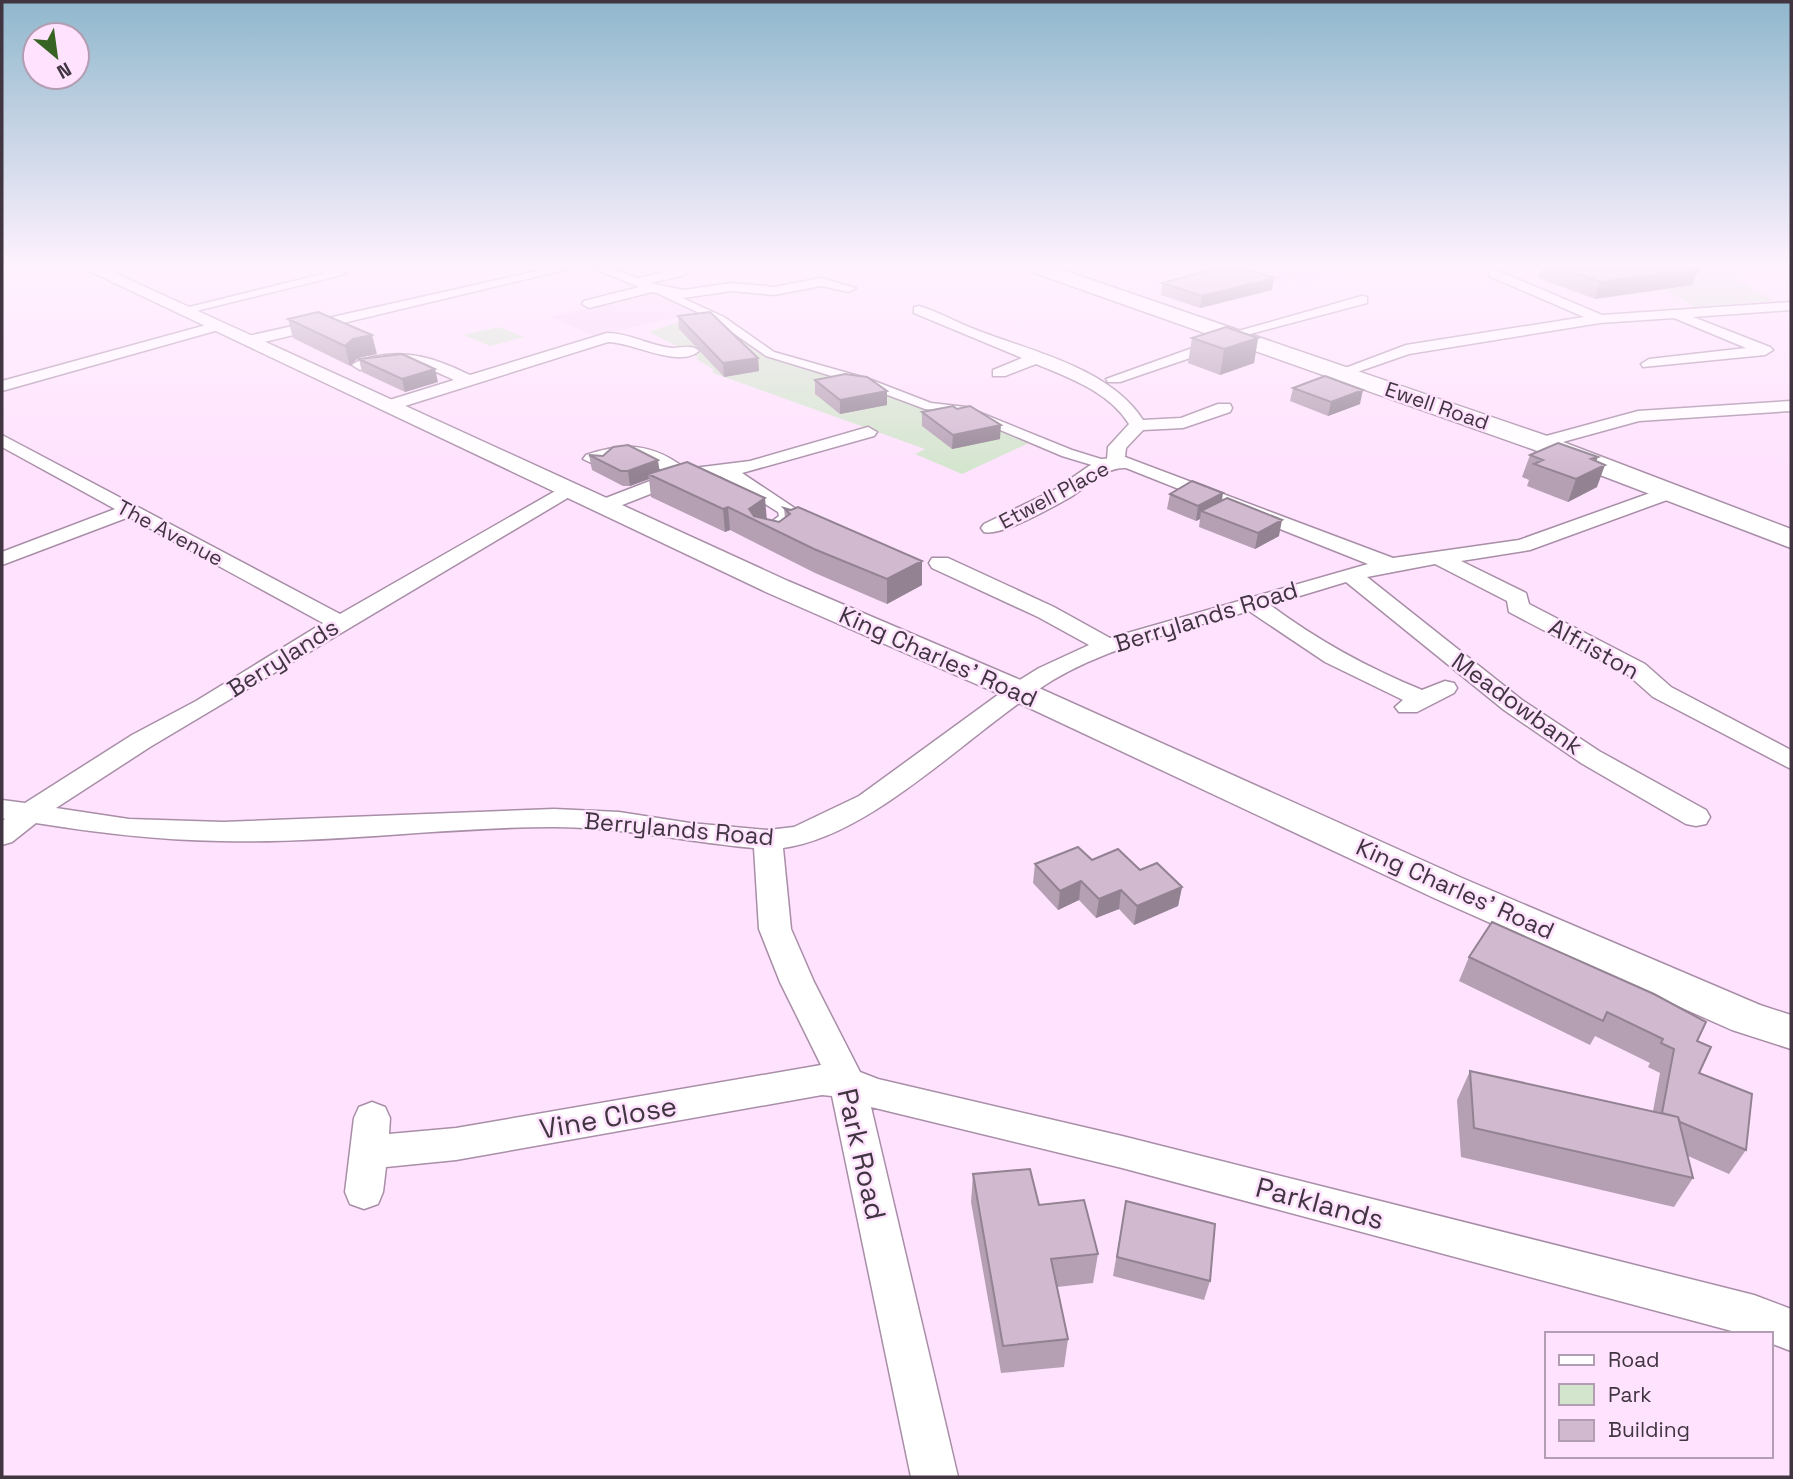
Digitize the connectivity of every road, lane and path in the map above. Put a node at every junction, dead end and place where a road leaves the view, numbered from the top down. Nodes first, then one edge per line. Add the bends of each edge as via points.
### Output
1 (178, 337) edge
2 (240, 337) edge
3 (265, 337) edge
4 (607, 337) edge
5 (631, 337) edge
6 (746, 337) edge
7 (979, 337) edge
8 (1231, 337) edge
9 (1237, 337) edge
10 (1491, 337) edge
11 (1731, 337) edge
12 (248, 341) junction
13 (691, 351) dead end
14 (1037, 358) junction
15 (1701, 359) junction
16 (528, 363) junction
17 (1649, 364) dead end
18 (360, 365) edge
19 (1717, 366) dead end
20 (546, 370) dead end
21 (999, 373) dead end
22 (1340, 373) junction
23 (1114, 379) dead end
24 (469, 381) junction
25 (2, 386) edge
26 (389, 406) junction
27 (1791, 406) edge
28 (1224, 408) dead end
29 (1138, 425) junction
30 (887, 439) dead end
31 (2, 440) edge
32 (1541, 443) junction
33 (594, 459) edge
34 (1116, 462) junction
35 (726, 471) junction
36 (682, 475) junction
37 (570, 490) junction
38 (1671, 492) junction
39 (605, 505) junction
40 (127, 510) junction
41 (991, 528) dead end
42 (765, 533) edge
43 (1791, 539) edge
44 (1439, 558) junction
45 (2, 559) edge
46 (940, 563) dead end
47 (1391, 565) junction
48 (1350, 575) junction
49 (1252, 602) junction
50 (340, 623) junction
51 (1107, 646) junction
52 (1019, 691) junction
53 (1425, 698) dead end
54 (1791, 761) edge
55 (15, 812) edge
56 (1696, 817) dead end
57 (2, 835) edge
58 (768, 840) junction
59 (1791, 1032) edge
60 (847, 1082) junction
61 (370, 1135) joint
62 (363, 1192) dead end
63 (1791, 1330) edge
64 (934, 1477) edge

1 - 25 street
2 - 12 street, King Charles' Road
3 - 12 street
4 - 16 street
5 - 13 street via 675,355
6 - 34 street via 770,354 929,406 962,410 1067,453 1100,463
7 - 14 street
8 - 23 street
9 - 22 main road, Ewell Road
10 - 22 street via 1406,351
11 - 15 street via 1765,350
12 - 26 street, King Charles' Road
14 - 21 street
14 - 29 street via 1116,397 1135,413
15 - 17 street
15 - 19 street
16 - 20 street
16 - 24 street
18 - 24 street via 421,357
22 - 32 main road, Ewell Road
24 - 26 street
26 - 37 street, King Charles' Road
27 - 32 street via 1637,416
28 - 29 street via 1183,423
29 - 34 street via 1117,447
30 - 35 street via 863,429 818,448
31 - 40 street, The Avenue
32 - 38 main road, Ewell Road
33 - 36 street via 615,450 635,449 654,453
34 - 41 street, Etwell Place
34 - 47 street via 1129,463
35 - 36 street
35 - 42 street via 786,509 790,517
36 - 39 street
37 - 39 street, King Charles' Road
37 - 50 street, Berrylands
38 - 43 main road, Ewell Road
38 - 44 street, Berrylands Road via 1522,546
39 - 52 street, King Charles' Road via 778,587
40 - 45 street
40 - 50 street, The Avenue
44 - 47 street, Berrylands Road
44 - 54 street, Alfriston via 1518,598 1517,607 1636,668 1661,692
46 - 51 street
47 - 48 street, Berrylands Road
48 - 49 street, Berrylands Road
48 - 56 street, Meadowbank via 1513,705 1590,757
49 - 51 street, Berrylands Road
49 - 53 street via 1296,638 1360,674
50 - 55 street, Berrylands via 51,797
51 - 52 street, Berrylands Road
52 - 58 street, Berrylands Road via 869,802 800,836
52 - 59 street, King Charles' Road via 1448,888 1747,1018
55 - 57 street, Berrylands
55 - 58 street, Berrylands Road via 129,828 223,832 554,818 619,821
58 - 60 street, Park Road via 775,929
60 - 61 street, Vine Close via 822,1080 456,1144
60 - 63 street, Parklands via 874,1093 1122,1152 1754,1316
60 - 64 street, Park Road
61 - 62 street, Vine Close

